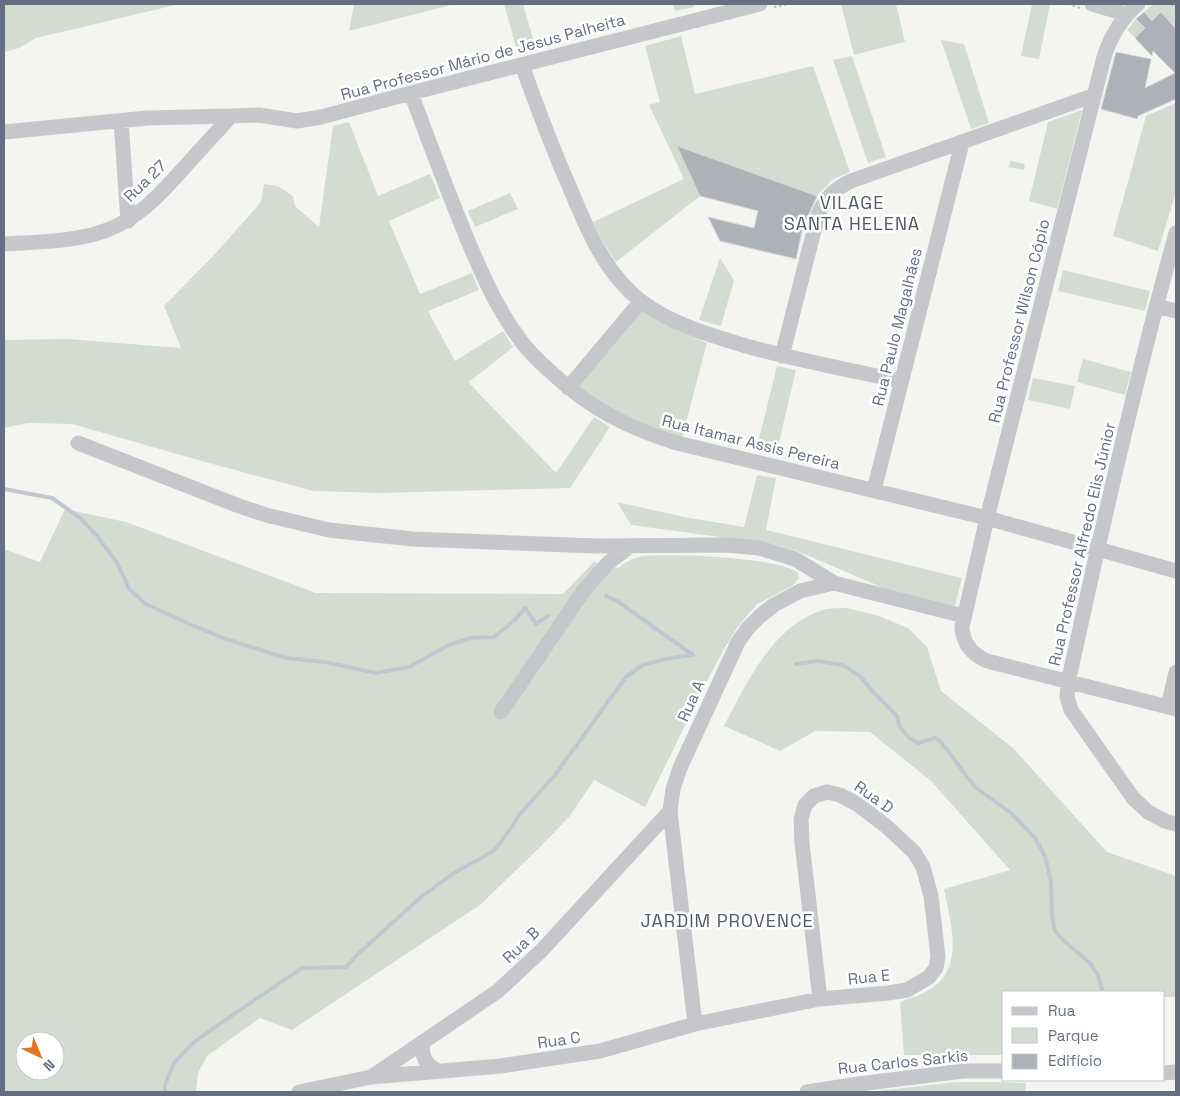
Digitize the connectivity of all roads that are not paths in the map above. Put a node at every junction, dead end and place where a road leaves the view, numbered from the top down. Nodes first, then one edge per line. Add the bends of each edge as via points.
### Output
1 (1092, 4) edge
2 (1138, 4) edge
3 (764, 6) edge
4 (1126, 14) junction
5 (522, 65) junction
6 (411, 92) junction
7 (1095, 96) junction
8 (231, 116) junction
9 (121, 121) junction
10 (4, 132) edge
11 (962, 144) junction
12 (128, 221) junction
13 (1176, 233) edge
14 (4, 244) edge
15 (641, 301) junction
16 (1156, 306) junction
17 (1176, 311) edge
18 (782, 356) junction
19 (901, 381) junction
20 (568, 388) junction
21 (78, 443) dead end
22 (874, 490) junction
23 (987, 518) junction
24 (630, 546) junction
25 (1097, 550) junction
26 (1176, 571) edge
27 (834, 583) junction
28 (964, 616) junction
29 (1176, 672) edge
30 (1068, 682) junction
31 (1172, 708) edge
32 (501, 712) dead end
33 (670, 811) junction
34 (1176, 824) edge
35 (921, 983) joint
36 (820, 999) junction
37 (695, 1024) junction
38 (422, 1043) junction
39 (438, 1071) junction
40 (1002, 1072) edge
41 (371, 1077) junction
42 (299, 1092) edge
43 (807, 1092) edge

1 - 4 street
2 - 4 street, Rua Professor Wilson Cópio
3 - 5 street, Rua Professor Mário de Jesus Palheita
4 - 7 street, Rua Professor Wilson Cópio via 1107,46
5 - 6 street, Rua Professor Mário de Jesus Palheita
5 - 15 street via 551,145 588,231 606,262
6 - 8 street, Rua Professor Mário de Jesus Palheita via 297,121 259,115
6 - 20 street, Rua Itamar Assis Pereira via 488,287 534,357
7 - 11 street
7 - 23 street, Rua Professor Wilson Cópio
8 - 9 street
8 - 12 street, Rua 27 via 154,200
9 - 10 street
9 - 12 street
11 - 18 street via 851,181 826,198 818,215
11 - 19 street, Rua Paulo Magalhães
12 - 14 street, Rua 27 via 81,238
13 - 16 street, Rua Professor Alfredo Elis Júnior
15 - 18 street via 700,332
15 - 20 street
16 - 17 street
16 - 25 street, Rua Professor Alfredo Elis Júnior
18 - 19 street
19 - 22 street, Rua Paulo Magalhães
20 - 22 street, Rua Itamar Assis Pereira via 609,416 650,435
21 - 24 street via 239,506 329,530 412,539
22 - 23 street, Rua Itamar Assis Pereira
23 - 25 street, Rua Itamar Assis Pereira
23 - 28 street, Rua Professor Wilson Cópio
24 - 27 street via 759,548 795,559
24 - 32 street via 608,563 584,590
25 - 26 street, Rua Itamar Assis Pereira
25 - 30 street, Rua Professor Alfredo Elis Júnior
27 - 28 street, Rua A
27 - 33 street, Rua A via 812,587 788,597 748,628 731,655 680,768
28 - 30 street, Rua Professor Wilson Cópio via 965,642 975,654 987,661
29 - 31 street
30 - 31 street
30 - 34 street, Rua Professor Alfredo Elis Júnior via 1067,697 1071,710 1133,798 1148,812
33 - 37 street, Rua A
33 - 38 street, Rua B via 542,950 498,991
35 - 36 street, Rua E via 907,990
35 - 36 street, Rua D via 936,968 938,957 923,867 914,852 886,826 857,804 827,792 814,796 805,805 801,819
36 - 37 street, Rua C
37 - 39 street, Rua C via 600,1051 501,1066
38 - 39 street via 422,1056 429,1066
38 - 41 street, Rua B
39 - 41 street, Rua C
40 - 43 street, Rua Carlos Sarkis via 963,1071
41 - 42 street, Rua C

